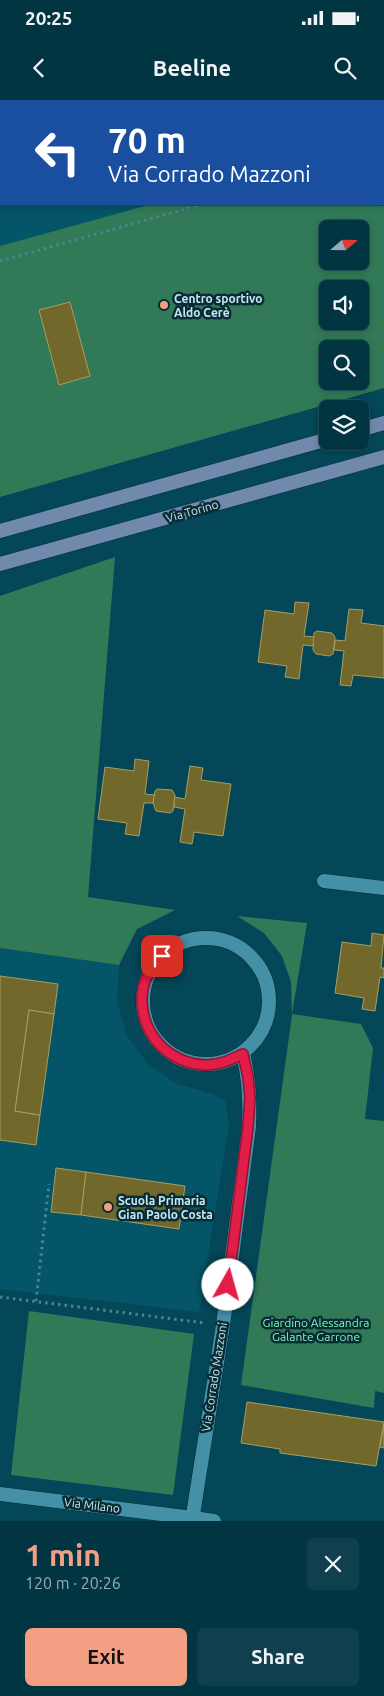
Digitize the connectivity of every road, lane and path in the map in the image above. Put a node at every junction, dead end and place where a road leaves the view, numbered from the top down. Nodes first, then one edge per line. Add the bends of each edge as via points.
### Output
1 (200, 205) edge
2 (0, 260) edge
3 (384, 423) edge
4 (369, 427) edge
5 (319, 442) edge
6 (384, 457) edge
7 (0, 531) edge
8 (0, 564) edge
9 (324, 881) dead end
10 (384, 888) edge
11 (243, 1054) junction
12 (49, 1184) dead end
13 (0, 1297) edge
14 (36, 1301) junction
15 (222, 1325) junction
16 (0, 1494) edge
17 (193, 1520) edge
18 (214, 1521) edge

1 - 2 path
3 - 4 main road
5 - 7 main road
6 - 8 main road, Via Torino
9 - 10 street
11 - 11 street via 257,1040 266,1023 270,1005 268,986 260,968 232,943 214,938 195,938 177,944 150,971 143,988 142,1008 147,1026 171,1055 189,1063 217,1064
11 - 15 street, Via Corrado Mazzoni via 250,1097 248,1127
12 - 14 path
13 - 14 path
14 - 15 path
15 - 17 street, Via Corrado Mazzoni
16 - 17 street, Via Milano
17 - 18 street, Via Milano

